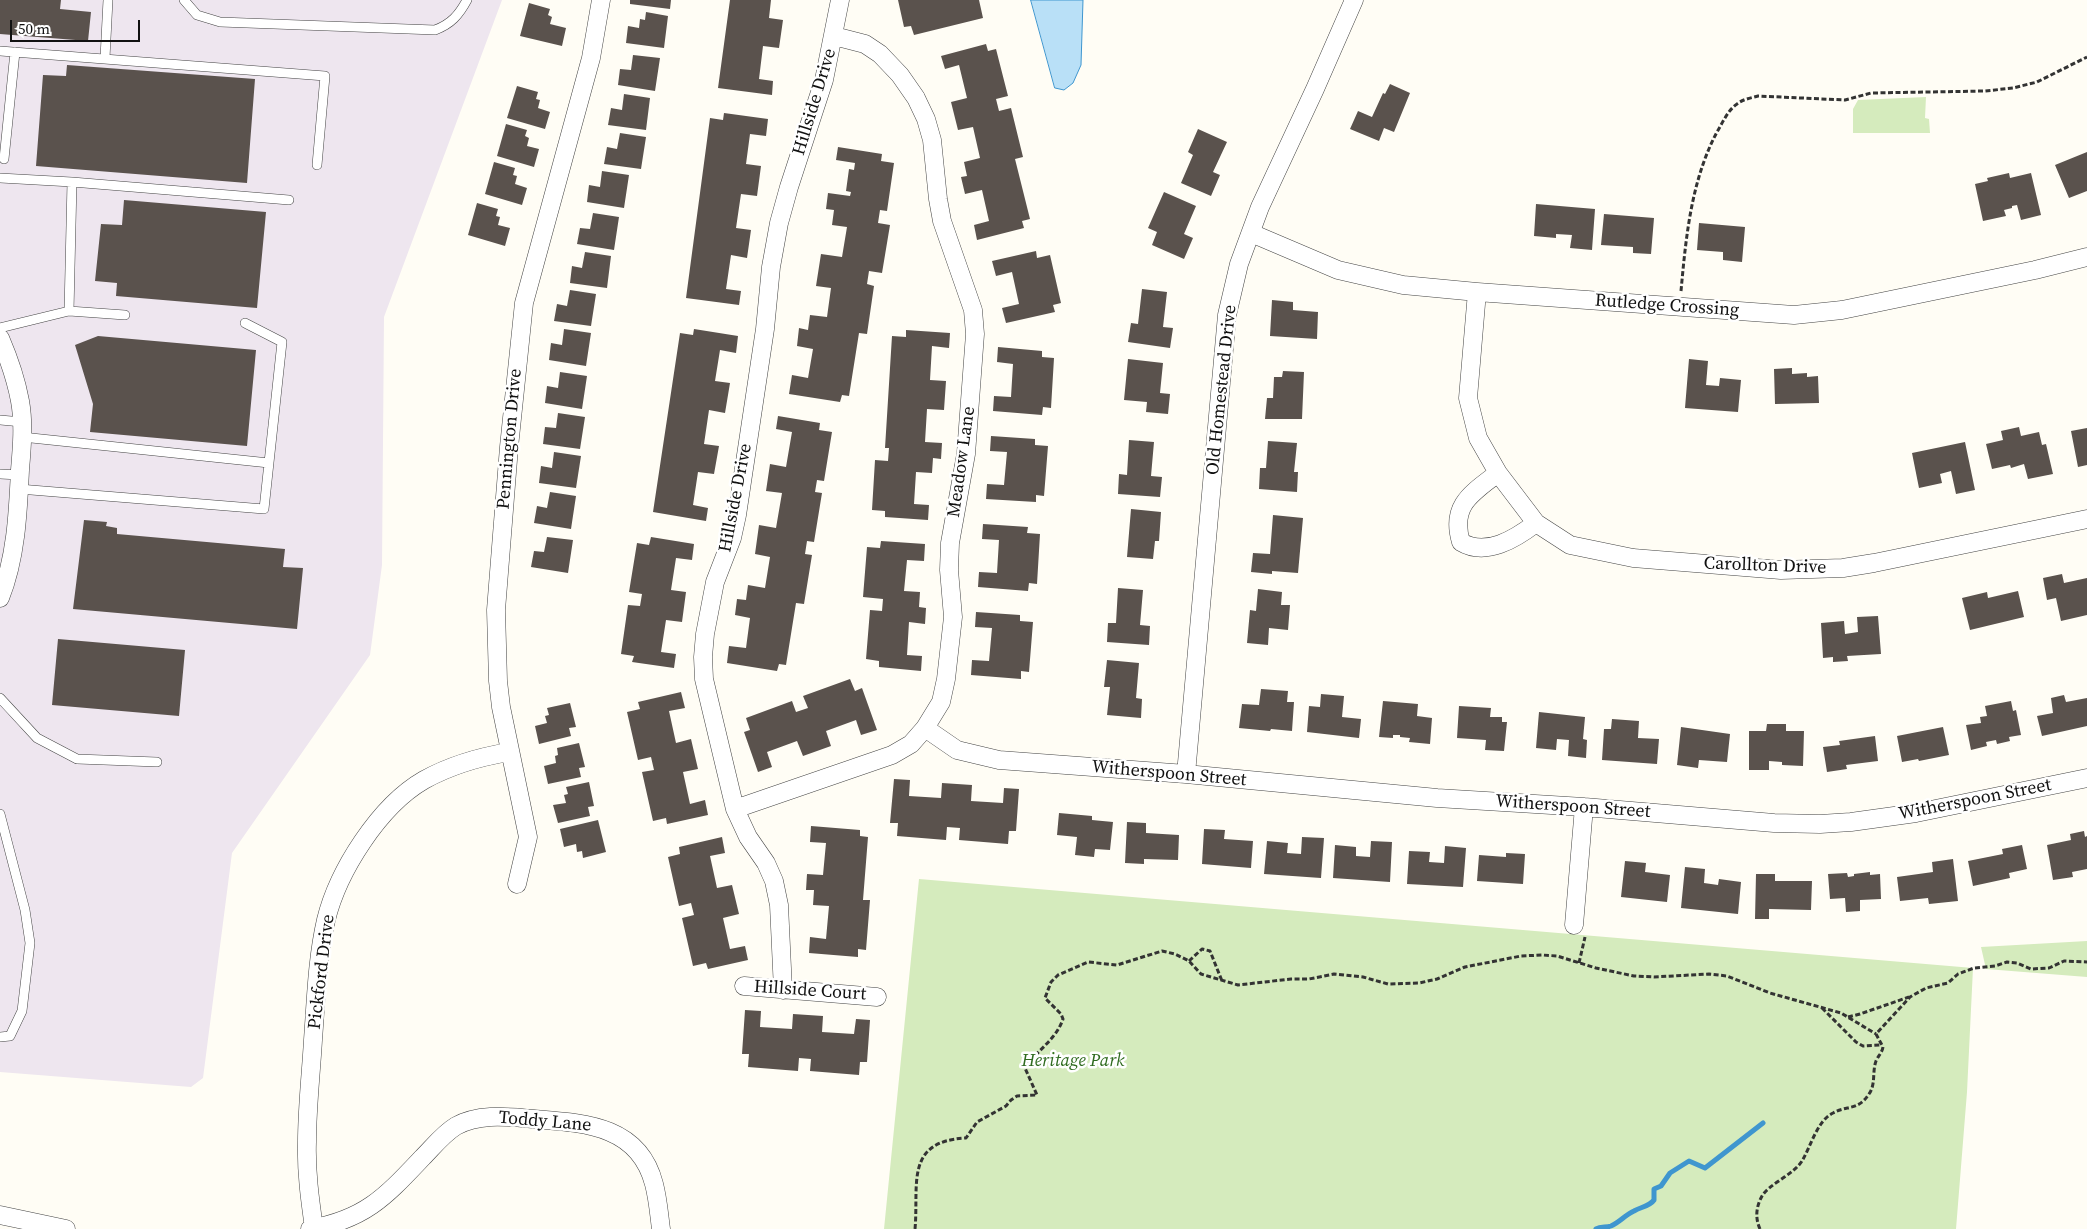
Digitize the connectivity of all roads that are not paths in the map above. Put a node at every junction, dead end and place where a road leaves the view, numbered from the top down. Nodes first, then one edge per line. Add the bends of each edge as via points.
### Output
1 (108, 0) edge
2 (184, 0) edge
3 (467, 0) edge
4 (600, 0) edge
5 (840, 0) edge
6 (1354, 0) edge
7 (834, 36) junction
8 (0, 51) edge
9 (15, 52) junction
10 (106, 58) junction
11 (4, 159) dead end
12 (317, 165) dead end
13 (0, 178) edge
14 (72, 182) junction
15 (289, 200) dead end
16 (1251, 233) junction
17 (2087, 257) edge
18 (1477, 292) junction
19 (69, 311) junction
20 (125, 315) dead end
21 (244, 324) dead end
22 (0, 328) edge
23 (0, 338) edge
24 (0, 420) edge
25 (22, 429) junction
26 (269, 463) junction
27 (0, 474) edge
28 (1498, 474) junction
29 (20, 482) junction
30 (2087, 519) edge
31 (1536, 523) junction
32 (0, 598) edge
33 (0, 698) edge
34 (925, 728) junction
35 (509, 752) junction
36 (157, 762) dead end
37 (1186, 774) junction
38 (2087, 778) edge
39 (1584, 807) junction
40 (735, 809) junction
41 (0, 814) edge
42 (517, 884) dead end
43 (1580, 930) road end
44 (744, 986) dead end
45 (783, 990) junction
46 (876, 997) dead end
47 (0, 1037) edge
48 (0, 1215) edge
49 (66, 1229) edge
50 (312, 1229) edge
51 (661, 1229) edge

1 - 10 lane
2 - 3 lane via 197,15 220,22 435,30 448,25
4 - 35 street, Pennington Drive via 590,58 524,303 496,610 498,681
5 - 7 street, Hillside Drive
6 - 16 street, Old Homestead Drive
7 - 34 street, Meadow Lane via 865,44 880,54 916,98 932,140 942,221 972,310 975,334 966,454 950,543 953,618 941,702
7 - 40 street, Hillside Drive via 824,80 779,223 737,515 715,582 705,634 704,679
8 - 9 lane
9 - 10 lane
9 - 11 lane
10 - 12 lane via 325,76
13 - 14 lane
14 - 15 lane
14 - 19 lane
16 - 18 street, Rutledge Crossing via 1338,270 1403,285
16 - 37 street, Old Homestead Drive via 1239,264 1227,315
17 - 18 street, Rutledge Crossing via 1928,293 1794,315
18 - 28 street, Carollton Drive via 1468,398 1478,438
19 - 20 lane
19 - 22 lane
21 - 26 lane via 282,342
23 - 25 street via 14,373
24 - 25 lane
25 - 26 lane
25 - 29 street
26 - 29 lane via 264,509
27 - 29 lane
28 - 31 street, Carollton Drive
28 - 31 street via 1471,493 1460,512 1456,527 1461,542 1481,548 1502,543
29 - 32 street via 13,551
30 - 31 street, Carollton Drive via 1874,563 1814,570 1633,558 1570,545
33 - 36 lane via 37,738 77,759
34 - 37 street, Witherspoon Street via 957,750 999,760
34 - 40 street, Meadow Lane via 911,744 892,755
35 - 42 street, Pennington Drive via 528,837
35 - 50 street, Pickford Drive via 462,763 409,790 367,836 333,899 326,920 318,977 307,1120
37 - 39 street, Witherspoon Street via 1437,798
38 - 39 street, Witherspoon Street via 1916,813 1820,824
39 - 43 street
40 - 45 street, Hillside Drive via 774,881 779,905
41 - 47 lane via 25,910 30,943 22,1011 10,1036
44 - 45 street, Hillside Court
45 - 46 street, Hillside Court
48 - 49 street
50 - 51 street, Toddy Lane via 359,1214 380,1201 454,1127 470,1120 500,1116 581,1123 614,1132 640,1155 651,1173

